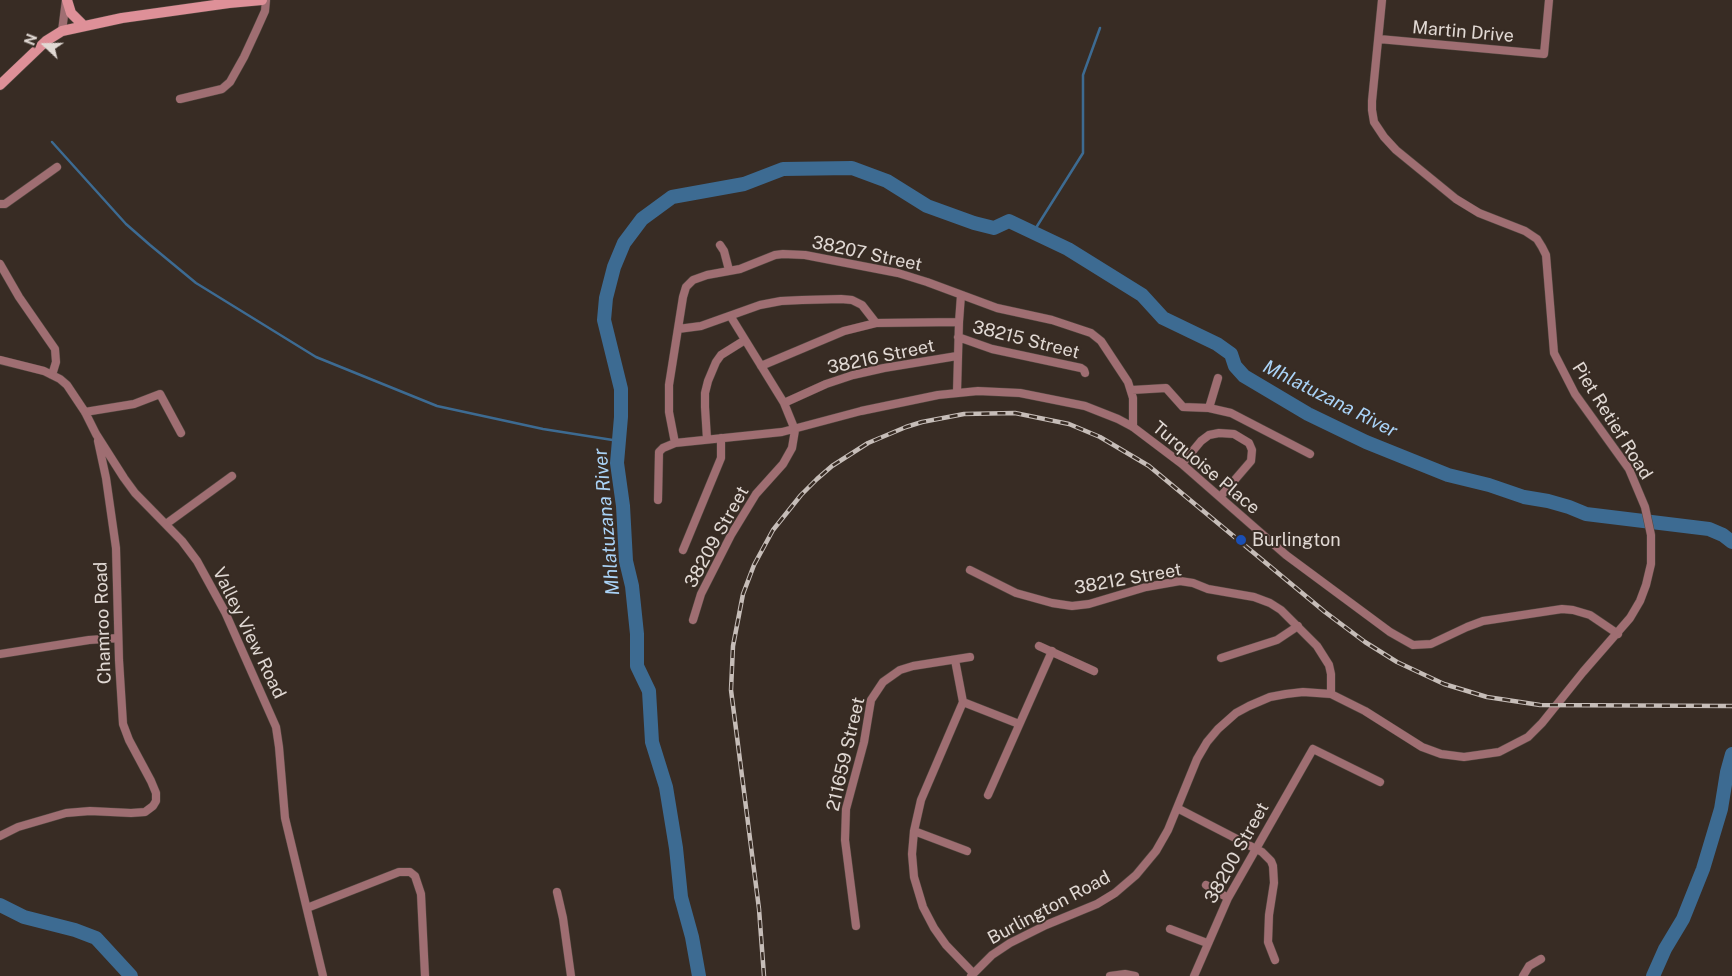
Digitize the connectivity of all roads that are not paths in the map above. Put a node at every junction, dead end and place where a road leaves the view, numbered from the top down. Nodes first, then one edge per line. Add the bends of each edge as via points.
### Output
1 (66, 0) edge
2 (262, 0) edge
3 (266, 0) edge
4 (1382, 0) edge
5 (1550, 0) edge
6 (83, 25) junction
7 (62, 31) junction
8 (1379, 39) junction
9 (0, 85) edge
10 (180, 99) dead end
11 (56, 167) dead end
12 (0, 204) edge
13 (720, 245) dead end
14 (0, 264) edge
15 (729, 270) junction
16 (961, 295) junction
17 (731, 317) junction
18 (958, 322) junction
19 (876, 323) junction
20 (678, 329) junction
21 (958, 338) junction
22 (745, 340) junction
23 (957, 356) junction
24 (0, 360) edge
25 (761, 366) junction
26 (1085, 373) dead end
27 (52, 375) junction
28 (1218, 378) dead end
29 (1132, 390) junction
30 (958, 392) junction
31 (784, 403) junction
32 (1209, 408) junction
33 (85, 412) junction
34 (1133, 427) junction
35 (795, 430) junction
36 (181, 433) dead end
37 (96, 434) junction
38 (721, 438) junction
39 (707, 440) junction
40 (675, 443) junction
41 (1310, 454) dead end
42 (1182, 464) junction
43 (232, 476) dead end
44 (1220, 497) junction
45 (658, 500) dead end
46 (166, 524) junction
47 (683, 550) dead end
48 (970, 570) dead end
49 (693, 620) dead end
50 (1298, 626) junction
51 (1618, 634) junction
52 (118, 638) junction
53 (1039, 646) dead end
54 (1052, 651) junction
55 (0, 654) edge
56 (970, 657) dead end
57 (1220, 658) dead end
58 (955, 660) junction
59 (1094, 671) dead end
60 (1331, 694) junction
61 (963, 702) junction
62 (1019, 724) junction
63 (1453, 757) joint
64 (1380, 782) dead end
65 (988, 795) dead end
66 (1177, 808) junction
67 (914, 831) junction
68 (0, 836) edge
69 (1256, 849) junction
70 (967, 851) dead end
71 (1206, 885) dead end
72 (557, 892) dead end
73 (1228, 898) junction
74 (307, 908) junction
75 (856, 926) dead end
76 (1170, 929) dead end
77 (1207, 943) junction
78 (1542, 959) dead end
79 (1275, 960) dead end
80 (972, 975) edge
81 (323, 976) edge
82 (425, 976) edge
83 (571, 976) edge
84 (1110, 976) edge
85 (1135, 976) edge
86 (1194, 976) edge
87 (1522, 976) edge

1 - 6 main road via 71,14
1 - 7 street
2 - 6 main road via 185,8
3 - 10 street via 265,11 230,82 222,88
4 - 8 street, Piet Retief Road
5 - 8 street, Martin Drive via 1544,54
6 - 7 main road
7 - 9 main road via 46,41
8 - 51 street, Piet Retief Road via 1372,110 1378,130 1403,157 1465,206 1525,230 1540,242 1546,255 1554,353 1575,394 1628,469 1645,506 1651,535 1650,573 1640,601
11 - 12 street via 5,204
13 - 15 street
14 - 27 street via 55,349
15 - 16 street, 38207 Street via 775,255 798,254 898,273
15 - 20 street, 38207 Street via 689,283 684,292
16 - 18 street
16 - 29 street, 38207 Street via 1095,335
17 - 19 street via 781,301 841,299 862,305
17 - 20 street
17 - 22 street
18 - 19 street
18 - 21 street
19 - 25 street via 844,331
20 - 40 street, 38207 Street via 668,400
21 - 23 street
21 - 26 street, 38215 Street via 992,349 1081,368
22 - 25 street
22 - 39 street via 721,355 708,381 705,393
23 - 30 street
23 - 31 street, 38216 Street via 853,375
24 - 27 street, Valley View Road
25 - 31 street
27 - 33 street, Valley View Road via 67,386
28 - 32 street
29 - 32 street via 1166,388 1183,407
29 - 34 street, 38207 Street
30 - 34 street, Turquoise Place via 999,391 1039,395 1085,406
30 - 35 street, Turquoise Place via 861,411
31 - 35 street
32 - 41 street via 1231,412
33 - 36 street via 134,404 160,394
33 - 37 street, Valley View Road
34 - 42 street, Turquoise Place
35 - 38 street, Turquoise Place
35 - 49 street, 38209 Street via 792,448 783,464 756,494 731,535 701,594
37 - 46 street, Valley View Road via 124,478
37 - 52 street, Chamroo Road via 116,548
38 - 39 street, Turquoise Place
38 - 47 street via 721,458
39 - 40 street, Turquoise Place
40 - 45 street via 659,452
42 - 44 street, Turquoise Place
42 - 44 street via 1209,435 1234,434 1248,443 1252,450 1251,462
43 - 46 street
44 - 51 street, Turquoise Place via 1286,555 1404,641 1431,644 1483,622 1562,609 1590,615
46 - 74 street, Valley View Road via 192,554 211,585 276,727 285,818
48 - 50 street, 38212 Street via 1016,593 1052,604 1072,606 1146,587 1187,582 1270,603
50 - 57 street via 1277,640
50 - 60 street, 38212 Street via 1329,664
51 - 63 street, Piet Retief Road via 1528,736 1499,752
52 - 55 street
52 - 68 street, Chamroo Road via 123,724 156,793 155,804 145,812 131,814 66,813 18,827
53 - 54 street
54 - 59 street
54 - 62 street
56 - 58 street, 211659 Street
58 - 61 street
58 - 75 street, 211659 Street via 900,670 883,682 871,700 846,809 845,840
60 - 63 street, Burlington Road via 1365,711 1422,748
60 - 66 street, Burlington Road via 1302,692 1270,697 1236,713 1207,742
61 - 62 street
61 - 67 street via 926,787
62 - 65 street
64 - 69 street, 38200 Street via 1313,749
66 - 69 street
66 - 80 street, Burlington Road via 1156,851 1136,875 1085,910 1025,934 992,955
67 - 70 street
67 - 80 street via 914,877 923,907 946,945
69 - 73 street, 38200 Street
69 - 79 street via 1271,861 1274,874 1268,942
71 - 73 street
72 - 83 street
73 - 77 street, 38200 Street
74 - 81 street, Valley View Road
74 - 82 street via 399,872 410,872 415,876 421,894
76 - 77 street
77 - 86 street, 38200 Street
78 - 87 street via 1529,966
84 - 85 street

